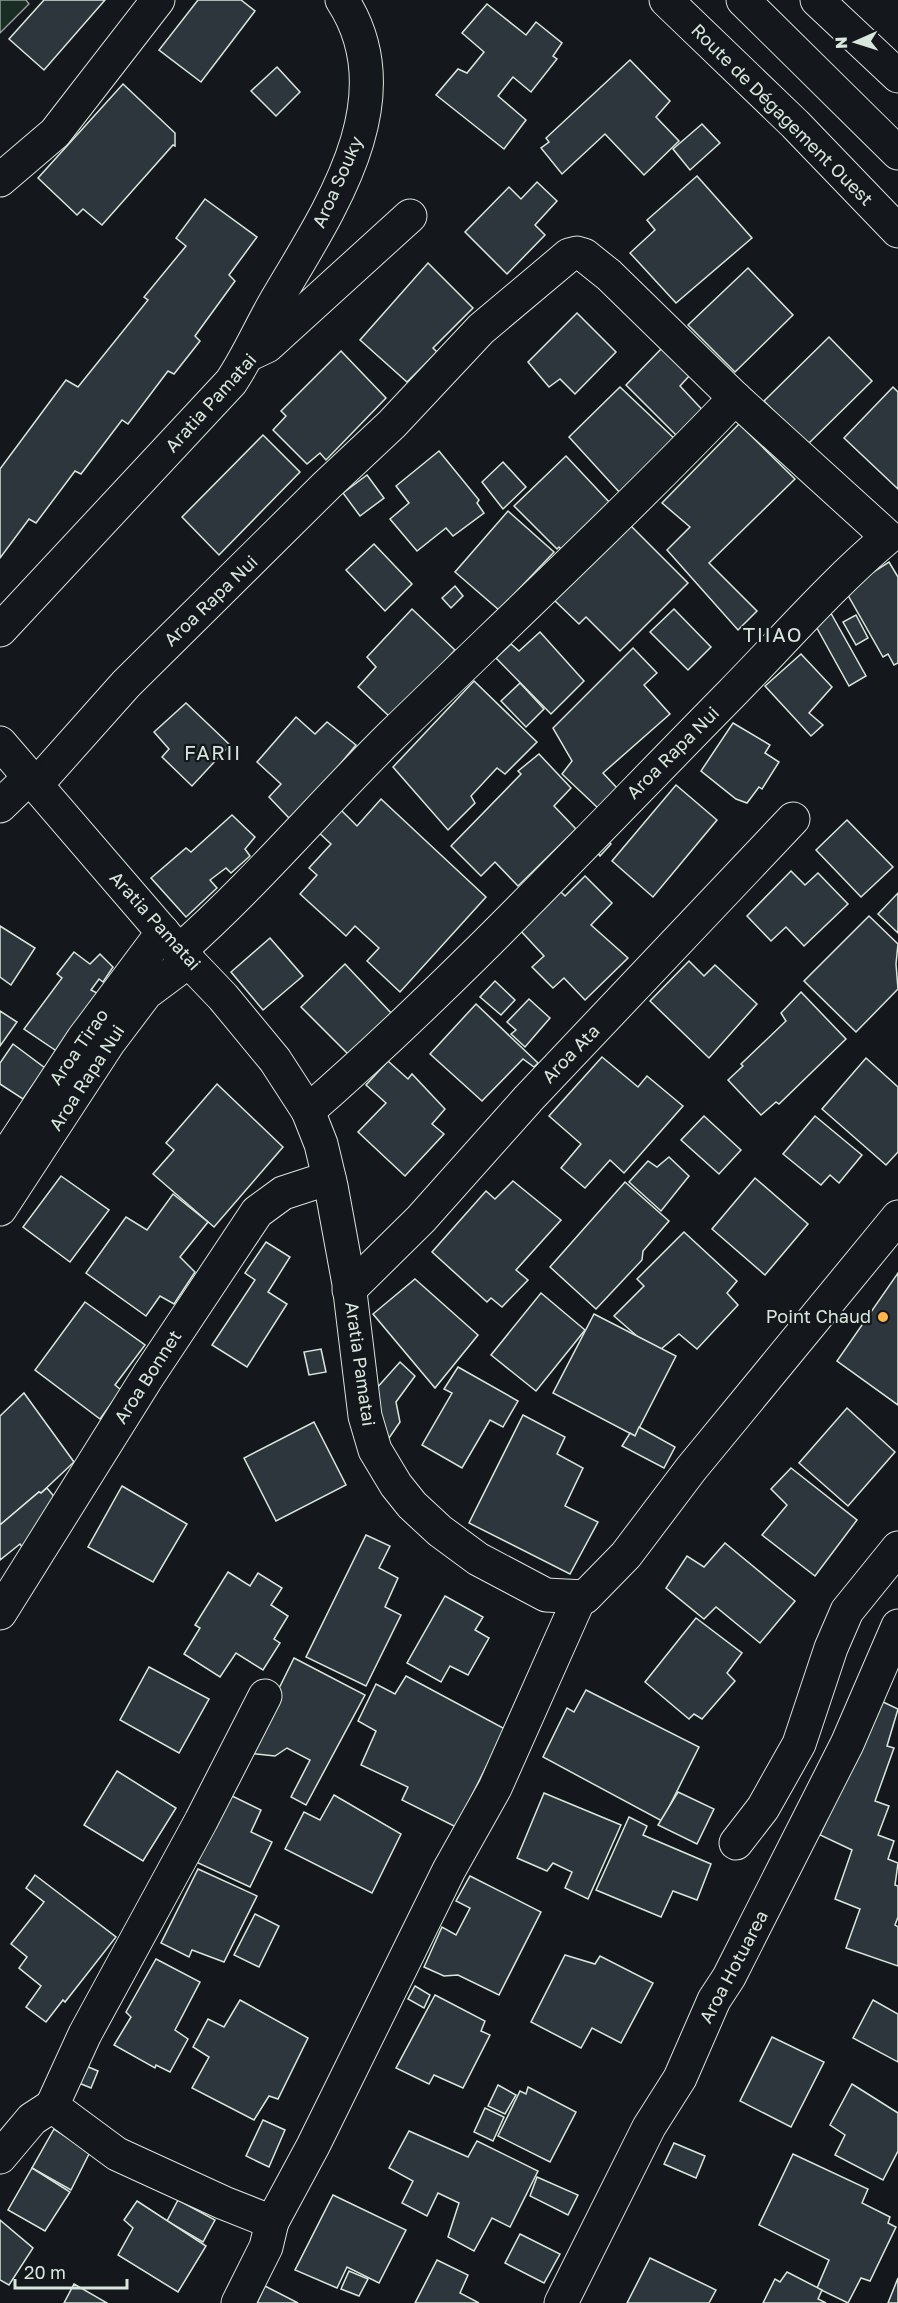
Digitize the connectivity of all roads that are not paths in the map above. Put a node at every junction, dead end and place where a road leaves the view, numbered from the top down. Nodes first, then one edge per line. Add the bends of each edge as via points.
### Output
1 (158, 0) edge
2 (342, 0) edge
3 (666, 0) edge
4 (743, 0) edge
5 (818, 0) edge
6 (898, 76) edge
7 (898, 153) edge
8 (0, 180) edge
9 (410, 216) dead end
10 (898, 231) edge
11 (250, 354) junction
12 (735, 398) junction
13 (0, 630) edge
14 (0, 743) edge
15 (33, 781) junction
16 (0, 806) edge
17 (793, 819) dead end
18 (177, 948) junction
19 (308, 1111) junction
20 (0, 1165) edge
21 (329, 1179) junction
22 (0, 1209) edge
23 (898, 1217) edge
24 (349, 1290) junction
25 (898, 1548) edge
26 (580, 1597) junction
27 (0, 1613) edge
28 (898, 1626) edge
29 (265, 1696) dead end
30 (736, 1843) dead end
31 (52, 2106) junction
32 (0, 2157) edge
33 (268, 2237) junction
34 (238, 2303) edge
35 (561, 2303) edge

1 - 8 main road via 55,133
2 - 11 main road, Aroa Souky via 361,39 368,85 363,126 345,177
3 - 10 main road, Route de Dégagement Ouest via 795,124
4 - 7 main road
5 - 6 main road
9 - 11 main road, Aratia Pamatai via 267,346
11 - 13 main road, Aratia Pamatai via 215,402
12 - 15 main road, Aroa Rapa Nui via 609,275 584,255 569,255 481,329 392,424 126,684
12 - 18 main road, Aroa Rapa Nui via 617,519 390,738 227,909
12 - 19 main road, Aroa Rapa Nui via 888,537 482,948
14 - 15 main road, Aratia Pamatai
15 - 16 main road, Aroa Rapa Nui
15 - 18 main road, Aratia Pamatai
17 - 24 main road, Aroa Ata via 528,1099 421,1220
18 - 19 main road, Aratia Pamatai via 275,1060
18 - 20 main road, Aroa Tirao via 83,1039
18 - 22 main road, Aroa Rapa Nui via 109,1042
19 - 21 main road, Aratia Pamatai
21 - 24 main road, Aratia Pamatai
21 - 27 main road, Aroa Bonnet via 283,1193 257,1212 141,1385
23 - 26 main road via 691,1469 626,1555 585,1597
24 - 26 main road, Aratia Pamatai via 365,1416 375,1450 396,1485 426,1518 478,1559 546,1595
25 - 30 main road via 847,1611 799,1744 764,1808
26 - 33 main road via 495,1788 449,1870
28 - 35 main road, Aroa Hotuarea via 848,1744 806,1829 714,2000 680,2078 649,2127
29 - 31 main road via 196,1832 85,2034
31 - 32 main road via 32,2119
31 - 33 main road via 117,2154 224,2203
33 - 34 main road

